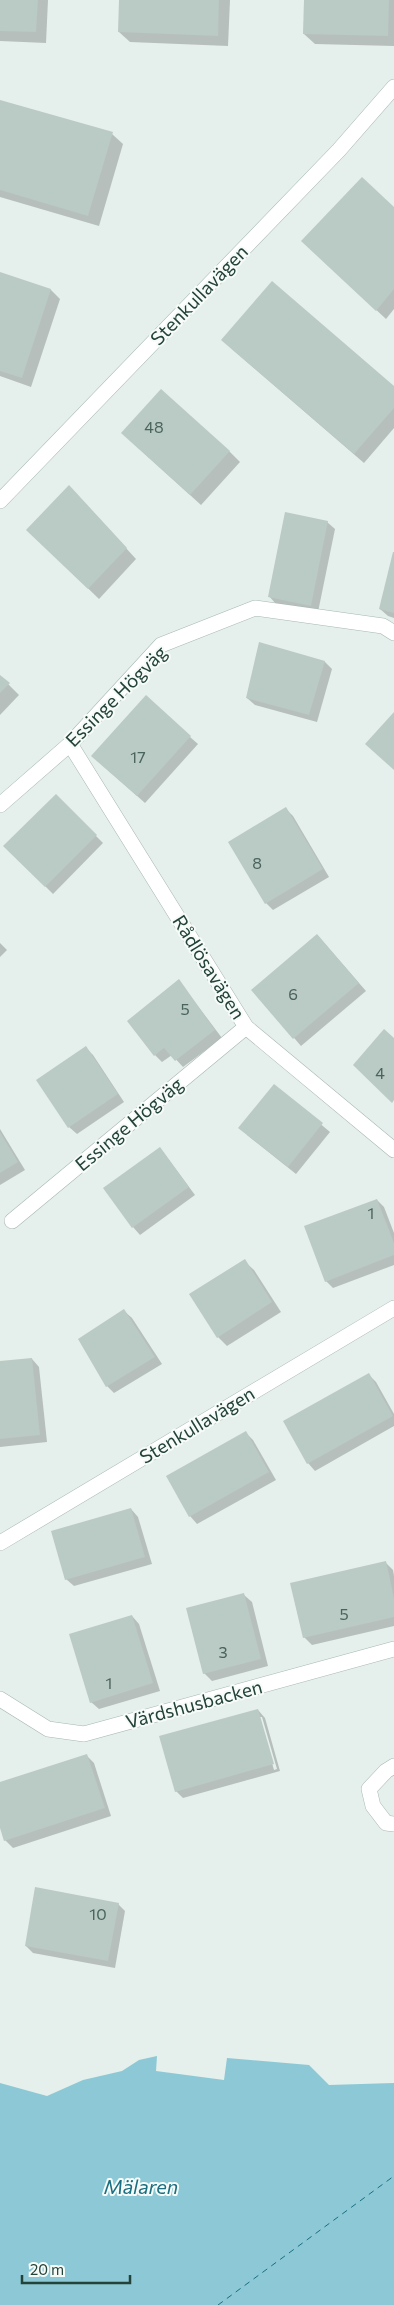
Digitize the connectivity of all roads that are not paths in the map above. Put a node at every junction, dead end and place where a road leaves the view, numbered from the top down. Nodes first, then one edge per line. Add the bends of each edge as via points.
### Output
1 (394, 86) edge
2 (0, 501) edge
3 (394, 633) edge
4 (70, 744) junction
5 (0, 805) edge
6 (246, 1027) junction
7 (394, 1150) edge
8 (12, 1221) dead end
9 (394, 1308) edge
10 (0, 1543) edge
11 (394, 1649) edge
12 (0, 1698) edge
13 (394, 1766) edge
14 (394, 1824) edge

1 - 2 street, Stenkullavägen via 339,150
3 - 4 street, Essinge Högväg via 383,626 255,608 161,646
4 - 5 street, Essinge Högväg
4 - 6 street, Rådlösavägen
6 - 7 street, Rådlösavägen
6 - 8 street, Essinge Högväg
9 - 10 street, Stenkullavägen
11 - 12 street, Värdshusbacken via 84,1734 48,1728
13 - 14 street via 369,1789 373,1806 386,1823

